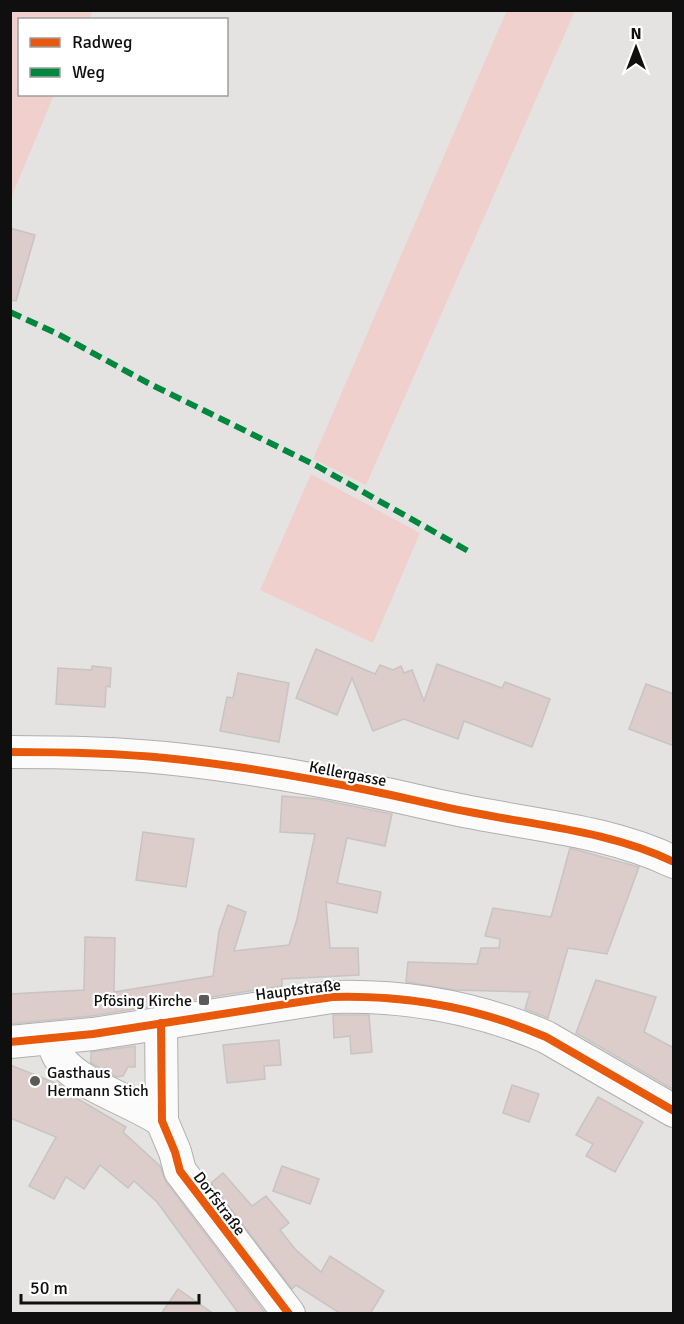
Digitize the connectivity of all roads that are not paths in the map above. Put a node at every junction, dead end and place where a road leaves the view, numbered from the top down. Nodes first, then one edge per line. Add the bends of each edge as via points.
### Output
1 (10, 752) edge
2 (674, 862) edge
3 (161, 1023) junction
4 (52, 1039) junction
5 (10, 1042) edge
6 (674, 1111) edge
7 (162, 1121) junction
8 (289, 1314) edge

1 - 2 street, Kellergasse via 165,758 248,769 580,833 638,847
3 - 4 street, Hauptstraße
3 - 6 street, Hauptstraße via 332,997 406,999 514,1023 546,1037
3 - 7 street, Dorfstraße
4 - 5 street, Hauptstraße
4 - 7 street via 59,1057 71,1071
7 - 8 street, Dorfstraße via 180,1172

